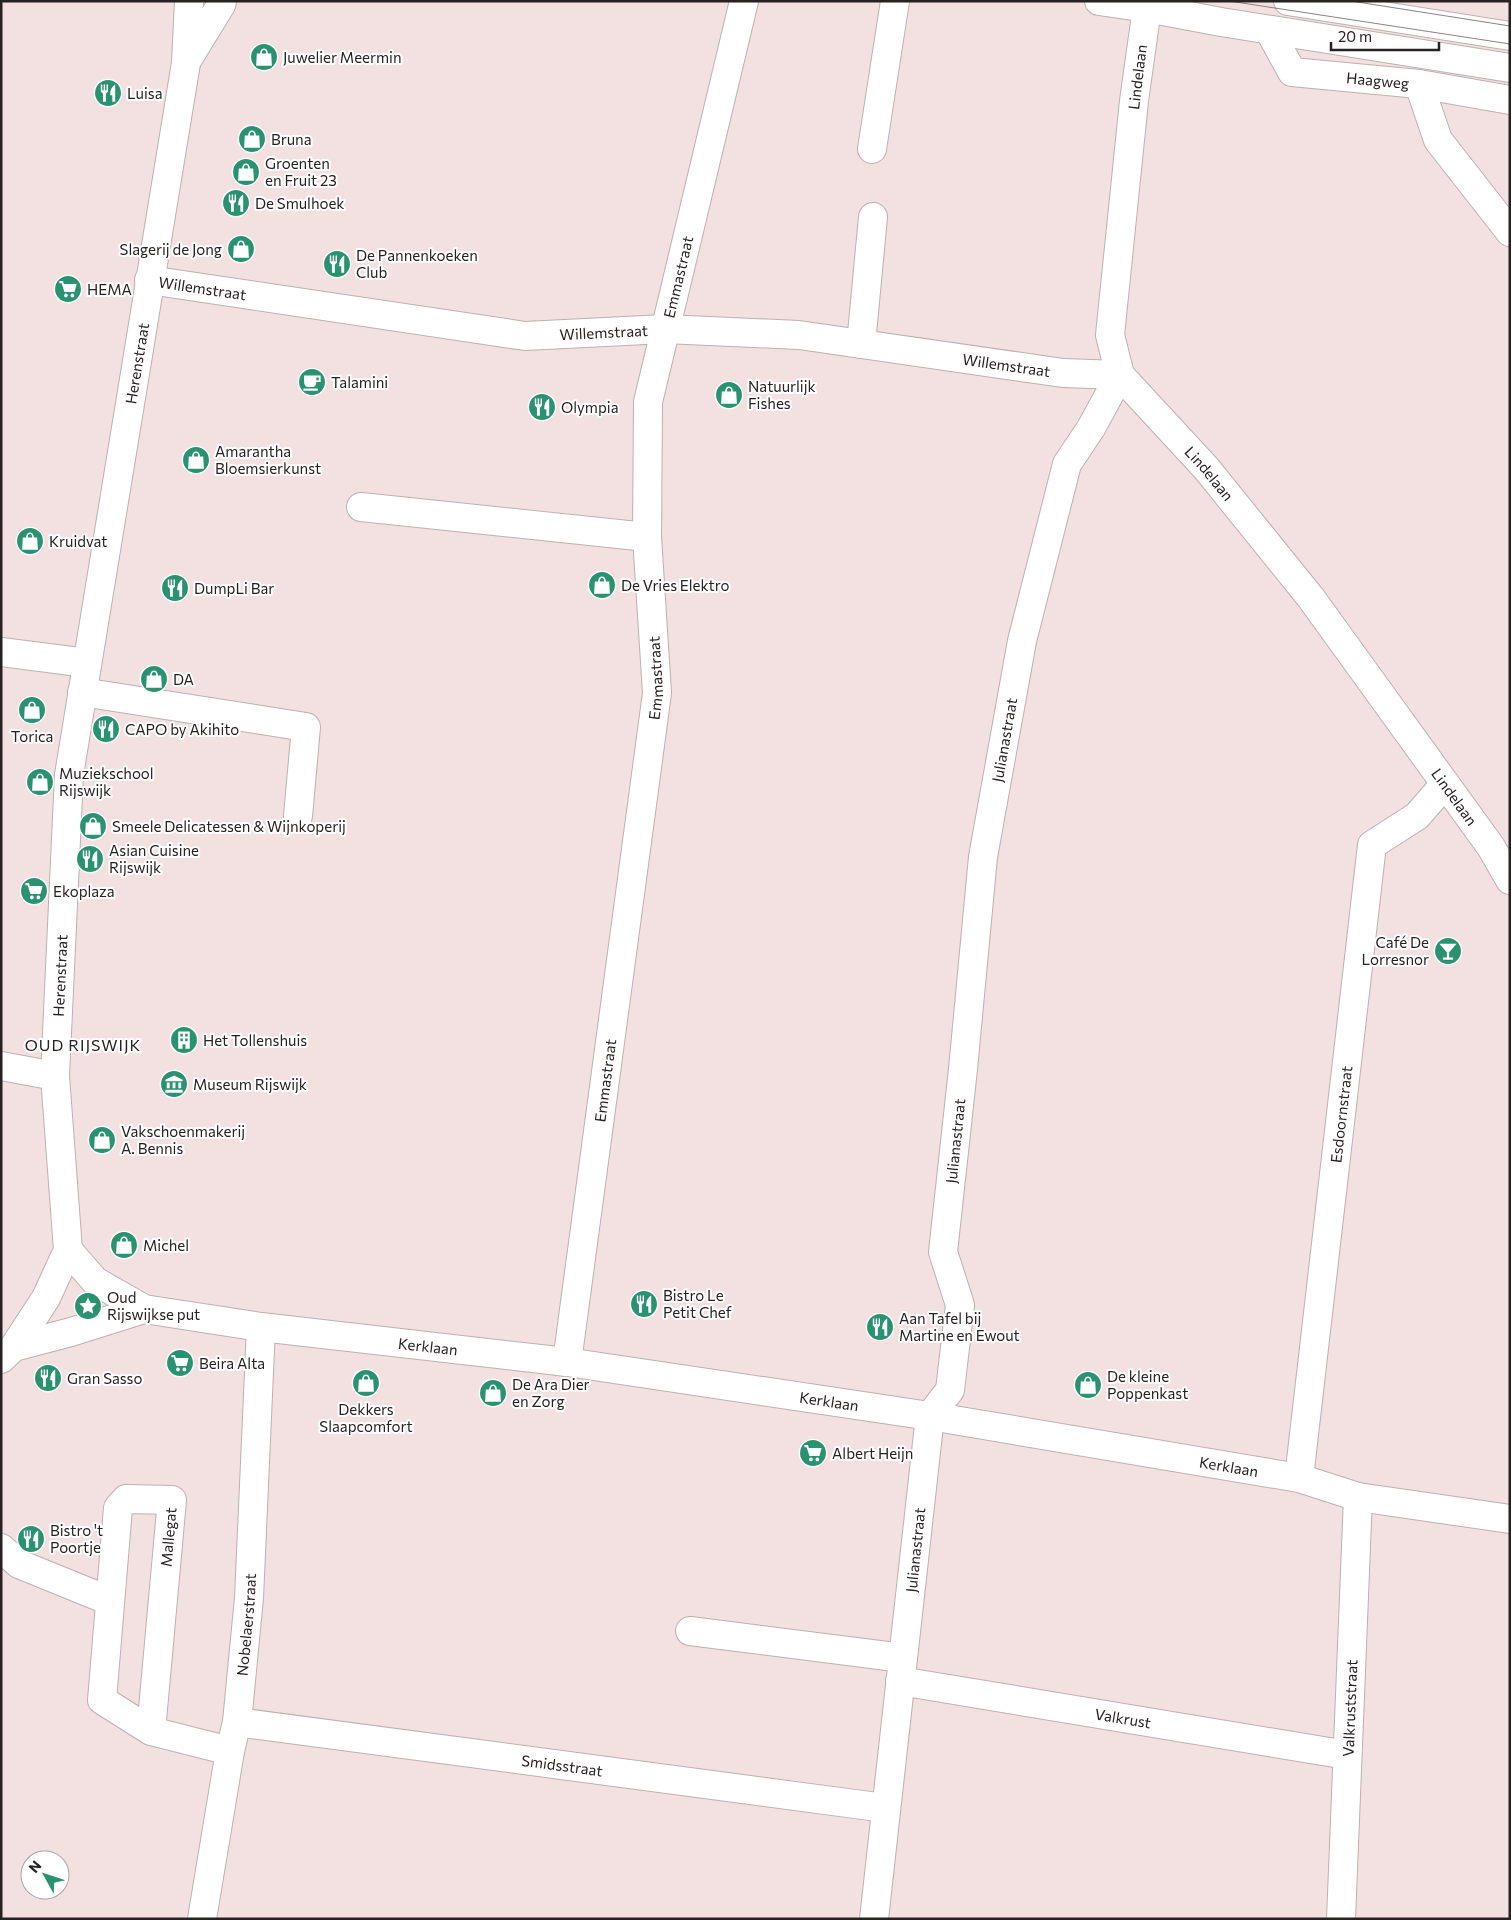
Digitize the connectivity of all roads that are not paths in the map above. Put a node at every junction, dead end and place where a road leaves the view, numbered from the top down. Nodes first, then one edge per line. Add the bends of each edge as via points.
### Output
1 (189, 1) edge
2 (222, 1) edge
3 (744, 1) edge
4 (895, 1) edge
5 (1099, 1) edge
6 (1288, 1) edge
7 (1148, 3) edge
8 (1269, 30) junction
9 (1510, 36) edge
10 (186, 63) junction
11 (1510, 68) edge
12 (1418, 84) junction
13 (1510, 100) edge
14 (872, 149) dead end
15 (873, 217) dead end
16 (1510, 232) edge
17 (149, 280) junction
18 (665, 329) junction
19 (861, 344) junction
20 (1120, 375) junction
21 (361, 507) dead end
22 (647, 537) junction
23 (1, 652) edge
24 (87, 663) junction
25 (82, 692) junction
26 (1445, 784) junction
27 (298, 816) dead end
28 (1510, 880) edge
29 (1, 1066) edge
30 (55, 1076) junction
31 (68, 1250) junction
32 (144, 1309) junction
33 (261, 1327) junction
34 (8, 1353) edge
35 (567, 1362) junction
36 (930, 1416) junction
37 (1299, 1478) junction
38 (1358, 1497) junction
39 (1510, 1519) edge
40 (1, 1548) edge
41 (110, 1602) junction
42 (690, 1631) dead end
43 (902, 1670) junction
44 (237, 1722) junction
45 (151, 1731) junction
46 (230, 1751) junction
47 (1347, 1755) junction
48 (885, 1808) junction
49 (202, 1919) edge
50 (874, 1919) edge
51 (1341, 1919) edge

1 - 10 street, Herenstraat
2 - 10 street, Herenstraat
3 - 18 street, Emmastraat
4 - 14 street
5 - 7 street, Haagweg
6 - 9 street
7 - 8 street, Haagweg
7 - 20 street, Lindelaan via 1134,101 1110,335
8 - 11 street, Haagweg
8 - 12 street, Haagweg via 1292,72
10 - 17 street, Herenstraat
12 - 13 street, Haagweg
12 - 16 street via 1438,140
15 - 19 street
17 - 18 street, Willemstraat via 524,336
17 - 24 street, Herenstraat
18 - 19 street, Willemstraat via 799,335
18 - 22 street, Emmastraat via 648,402
19 - 20 street, Willemstraat via 1062,373
20 - 26 street, Lindelaan via 1206,468 1310,598
20 - 36 street, Julianastraat via 1067,464 1022,640 984,847 943,1252 960,1305 950,1390
21 - 22 street
22 - 35 street, Emmastraat via 657,693
23 - 24 street
24 - 25 street, Herenstraat
25 - 27 street via 306,727
25 - 30 street, Herenstraat via 69,775
26 - 28 street, Lindelaan via 1491,847
26 - 37 street, Esdoornstraat via 1417,816 1372,845
29 - 30 street
30 - 31 street, Herenstraat
31 - 32 street, Kerklaan via 95,1281
31 - 34 street, Herenstraat via 46,1298
32 - 33 street, Kerklaan
32 - 34 street, Kerklaan
33 - 35 street, Kerklaan
33 - 44 street, Nobelaerstraat via 249,1598
35 - 36 street, Kerklaan
36 - 37 street, Kerklaan
36 - 43 street, Julianastraat
37 - 38 street, Kerklaan
38 - 39 street, Kerklaan
38 - 47 street, Valkruststraat
40 - 41 street via 19,1564
41 - 45 street, Mallegat via 102,1700
41 - 45 street, Mallegat via 118,1508 126,1499 172,1500
42 - 43 street, Valkrust
43 - 47 street, Valkrust
43 - 48 street, Julianastraat
44 - 46 street, Nobelaerstraat
44 - 48 street, Smidsstraat
45 - 46 street, Mallegat
46 - 49 street, Nobelaerstraat
47 - 51 street, Valkruststraat
48 - 50 street, Julianastraat

